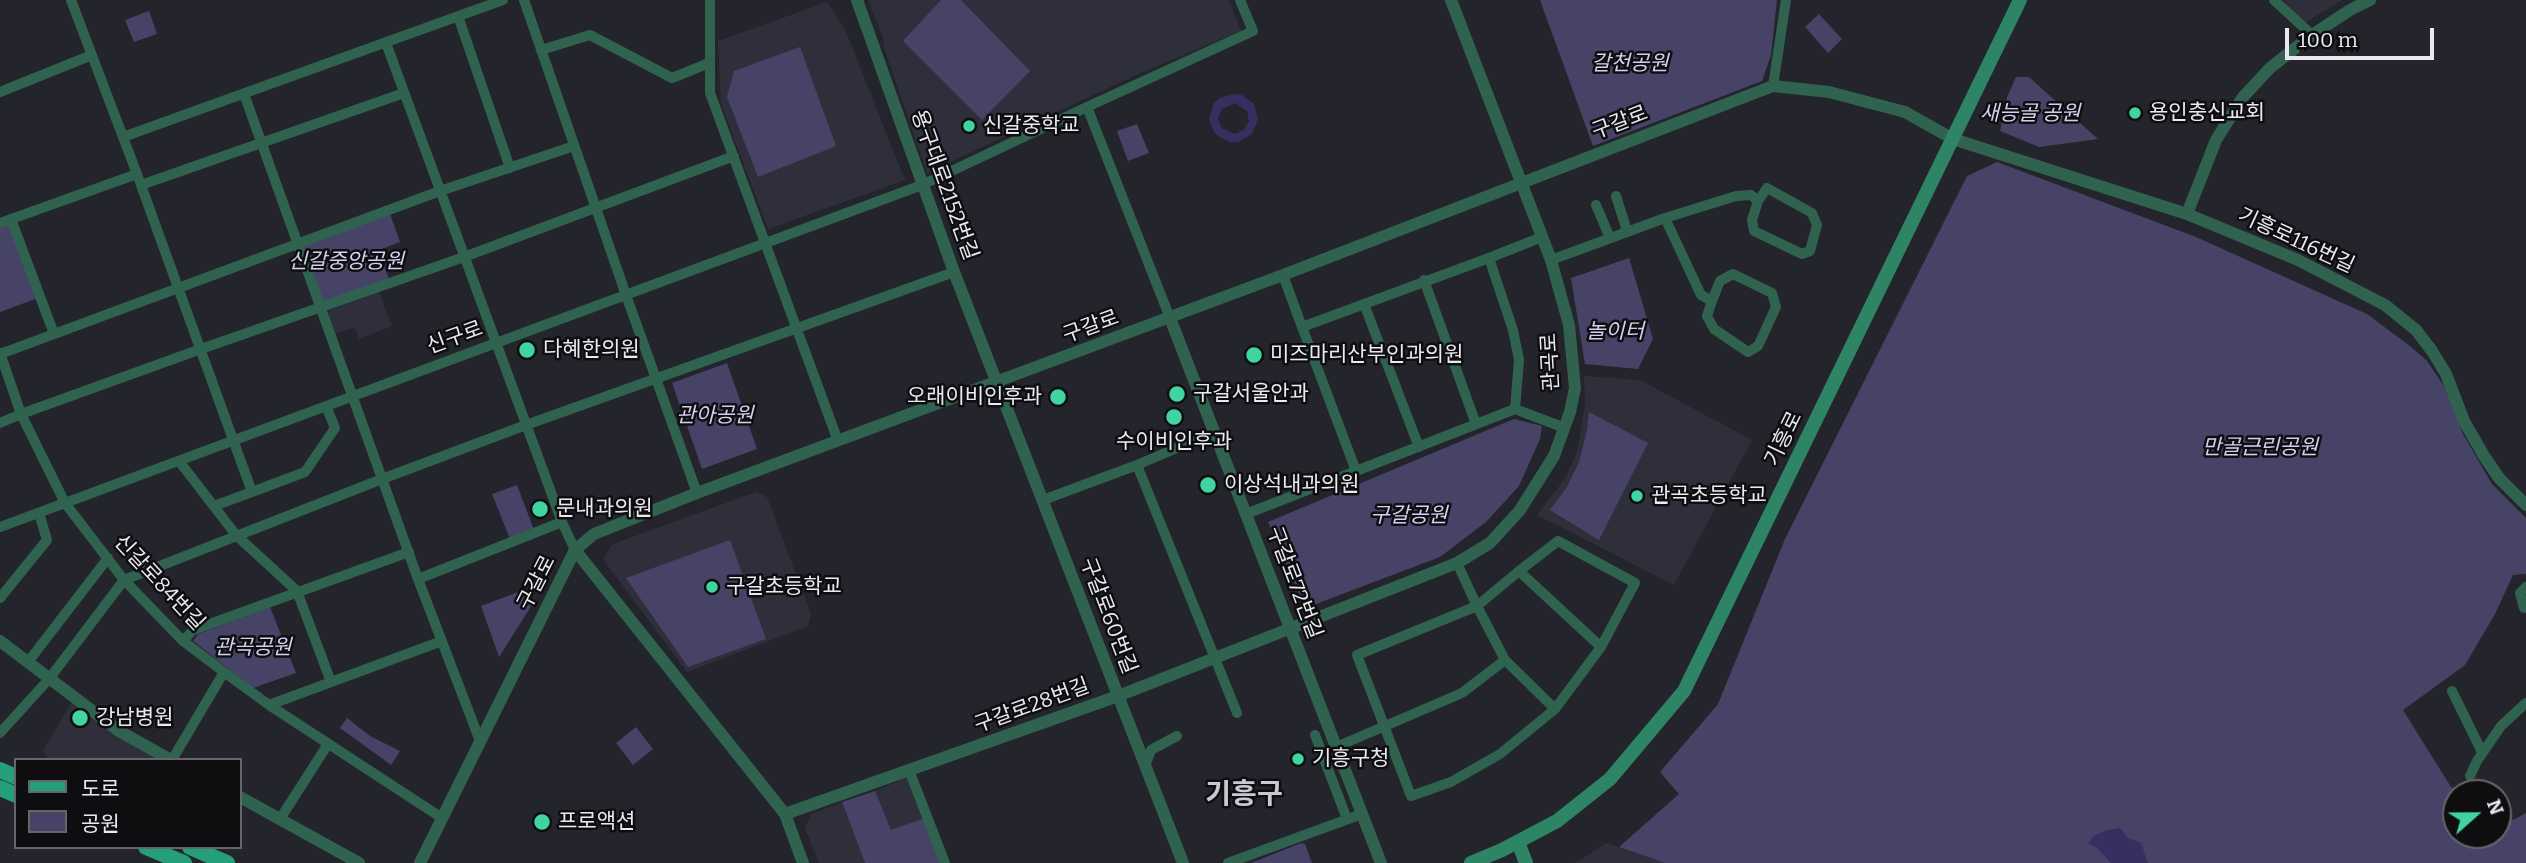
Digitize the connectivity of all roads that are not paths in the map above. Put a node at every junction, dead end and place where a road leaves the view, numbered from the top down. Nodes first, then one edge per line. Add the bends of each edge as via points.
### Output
1 (71, 0) edge
2 (503, 0) edge
3 (524, 0) edge
4 (710, 0) edge
5 (857, 0) edge
6 (1240, 0) edge
7 (1451, 0) edge
8 (1786, 0) edge
9 (2020, 0) edge
10 (2274, 0) edge
11 (2370, 0) edge
12 (458, 16) junction
13 (2312, 35) junction
14 (386, 43) junction
15 (541, 50) junction
16 (92, 55) junction
17 (709, 63) junction
18 (1773, 86) junction
19 (0, 92) edge
20 (404, 93) junction
21 (244, 94) junction
22 (1087, 107) junction
23 (123, 137) junction
24 (1953, 139) junction
25 (261, 143) junction
26 (574, 146) junction
27 (734, 156) junction
28 (510, 168) junction
29 (137, 174) junction
30 (1521, 182) junction
31 (141, 185) junction
32 (922, 185) junction
33 (440, 191) junction
34 (1616, 196) dead end
35 (1758, 201) junction
36 (1596, 205) dead end
37 (595, 208) junction
38 (2187, 214) junction
39 (1665, 218) junction
40 (11, 219) junction
41 (0, 223) edge
42 (1627, 231) junction
43 (1542, 237) junction
44 (1610, 238) junction
45 (297, 243) junction
46 (767, 243) junction
47 (464, 257) junction
48 (1489, 258) junction
49 (1551, 260) junction
50 (954, 272) junction
51 (1283, 275) junction
52 (1424, 280) junction
53 (178, 287) junction
54 (626, 295) junction
55 (1712, 301) junction
56 (1364, 304) junction
57 (320, 307) junction
58 (1170, 318) junction
59 (1302, 327) junction
60 (798, 328) junction
61 (54, 334) junction
62 (496, 343) junction
63 (201, 349) junction
64 (0, 353) edge
65 (656, 378) junction
66 (997, 382) junction
67 (352, 397) junction
68 (327, 406) junction
69 (1515, 409) junction
70 (21, 414) junction
71 (0, 423) edge
72 (1476, 424) junction
73 (526, 425) junction
74 (1565, 428) junction
75 (1214, 432) junction
76 (234, 440) junction
77 (838, 441) junction
78 (1419, 447) junction
79 (179, 461) junction
80 (1137, 465) junction
81 (1356, 471) junction
82 (382, 479) junction
83 (252, 492) junction
84 (697, 493) junction
85 (1043, 500) junction
86 (65, 503) junction
87 (2526, 505) edge
88 (214, 506) junction
89 (40, 513) junction
90 (1246, 514) junction
91 (562, 522) junction
92 (0, 527) edge
93 (236, 535) junction
94 (575, 550) junction
95 (409, 552) junction
96 (108, 558) junction
97 (1457, 563) junction
98 (1519, 572) junction
99 (418, 579) junction
100 (124, 580) junction
101 (2526, 587) edge
102 (297, 592) junction
103 (0, 597) edge
104 (1477, 606) junction
105 (2525, 610) edge
106 (1290, 628) junction
107 (0, 641) edge
108 (183, 641) junction
109 (442, 641) junction
110 (1601, 647) junction
111 (1214, 658) junction
112 (1505, 660) junction
113 (28, 662) junction
114 (224, 672) junction
115 (49, 679) junction
116 (331, 682) junction
117 (2452, 691) dead end
118 (1118, 696) junction
119 (2526, 703) edge
120 (269, 705) junction
121 (1555, 709) junction
122 (1237, 713) dead end
123 (1385, 726) junction
124 (0, 733) edge
125 (1315, 735) dead end
126 (1177, 736) dead end
127 (480, 741) junction
128 (328, 744) junction
129 (1336, 747) junction
130 (2482, 752) junction
131 (168, 758) edge
132 (173, 758) edge
133 (1145, 766) junction
134 (908, 770) junction
135 (2470, 776) dead end
136 (242, 798) edge
137 (785, 814) junction
138 (1362, 814) junction
139 (442, 818) junction
140 (280, 819) junction
141 (1347, 819) junction
142 (1518, 842) junction
143 (151, 849) edge
144 (195, 849) edge
145 (184, 863) edge
146 (227, 863) edge
147 (359, 863) edge
148 (420, 863) edge
149 (803, 863) edge
150 (945, 863) edge
151 (1183, 863) edge
152 (1228, 863) edge
153 (1381, 863) edge
154 (1471, 863) edge
155 (1527, 863) edge

1 - 16 street
2 - 12 street
3 - 15 street
4 - 17 street
5 - 32 street, 용구대로2152번길
6 - 22 street, 신구로 via 1253,31
7 - 30 street, 관곡로
8 - 18 street
9 - 24 main road, 기흥로
10 - 13 street
11 - 13 street
12 - 14 street
12 - 28 street
13 - 38 street via 2270,68 2243,97 2216,140
14 - 20 street
14 - 21 street
15 - 17 street via 590,35 672,78
15 - 26 street
16 - 19 street
16 - 23 street
17 - 27 street via 710,93
18 - 24 street, 구갈로 via 1859,98 1905,112
18 - 30 street, 구갈로
20 - 25 street
20 - 33 street
21 - 23 street
21 - 25 street
22 - 32 street, 신구로
22 - 58 street
23 - 29 street
24 - 38 street, 기흥로116번길
24 - 142 main road, 기흥로 via 1684,691 1609,779 1557,821
25 - 31 street
25 - 45 street
26 - 28 street
26 - 37 street
27 - 37 street
27 - 46 street
28 - 33 street
29 - 31 street
29 - 40 street
30 - 43 street, 관곡로
30 - 51 street, 구갈로
31 - 53 street
32 - 46 street, 신구로
32 - 50 street, 용구대로2152번길
33 - 45 street
33 - 47 street
34 - 42 street
35 - 35 street via 1754,231 1801,254 1810,251 1817,225 1812,213 1767,188
35 - 39 street via 1751,195 1736,196
36 - 44 street
37 - 47 street
37 - 54 street
38 - 87 street, 기흥로116번길 via 2298,260 2385,305 2416,330 2446,374 2484,456
39 - 42 street
39 - 55 street via 1701,295
40 - 41 street
40 - 61 street
42 - 44 street
43 - 48 street
43 - 49 street, 관곡로
44 - 49 street
45 - 53 street
45 - 57 street
46 - 54 street, 신구로
46 - 60 street
47 - 57 street
47 - 62 street
48 - 52 street
48 - 69 street via 1519,360
49 - 74 street, 관곡로 via 1571,347 1574,388
50 - 60 street
50 - 66 street, 용구대로2152번길
51 - 58 street, 구갈로
51 - 59 street
52 - 56 street
52 - 72 street
53 - 61 street
53 - 63 street
54 - 62 street, 신구로
54 - 65 street
55 - 55 street via 1720,281 1733,274 1772,293 1776,307 1758,346 1748,352 1714,329 1707,316
56 - 59 street
56 - 78 street
57 - 63 street
57 - 67 street
58 - 66 street, 구갈로
58 - 75 street, 구갈로72번길
59 - 81 street
60 - 65 street
60 - 77 street
61 - 64 street
62 - 67 street, 신구로
62 - 73 street
63 - 70 street
63 - 76 street
64 - 70 street, 신갈로84번길
65 - 73 street
65 - 84 street
66 - 77 street, 구갈로
66 - 85 street, 구갈로60번길
67 - 68 street, 신구로
67 - 82 street
68 - 76 street, 신구로
68 - 83 street via 335,428 305,472
69 - 72 street
69 - 74 street
70 - 71 street
70 - 86 street, 신갈로84번길
72 - 78 street
73 - 82 street
73 - 91 street
74 - 97 street, 관곡로 via 1554,456 1520,510 1490,543
75 - 80 street
75 - 90 street, 구갈로72번길
76 - 79 street, 신구로
76 - 83 street
77 - 84 street, 구갈로
78 - 81 street
79 - 86 street, 신구로
79 - 88 street
80 - 85 street
80 - 111 street
81 - 90 street
82 - 93 street
82 - 95 street
83 - 88 street
84 - 94 street, 구갈로 via 594,534
85 - 118 street, 구갈로60번길
86 - 89 street, 신구로
86 - 96 street, 신갈로84번길
88 - 93 street
89 - 92 street, 신구로
89 - 103 street via 47,540
90 - 106 street, 구갈로72번길
91 - 94 street
91 - 99 street
93 - 100 street
93 - 102 street
94 - 127 street, 구갈로
94 - 137 street
95 - 99 street
95 - 102 street
96 - 100 street, 신갈로84번길
96 - 113 street
97 - 104 street
97 - 106 street, 관곡로
98 - 104 street
98 - 110 street
98 - 110 street via 1559,541 1635,583
99 - 109 street
100 - 108 street, 신갈로84번길
100 - 115 street
101 - 105 street via 2520,593
102 - 108 street via 193,630
102 - 116 street
104 - 112 street
104 - 123 street via 1357,655
106 - 111 street, 구갈로28번길
106 - 129 street, 구갈로72번길
107 - 113 street
108 - 114 street, 신갈로84번길
109 - 116 street
109 - 127 street
110 - 121 street
111 - 118 street, 구갈로28번길
111 - 122 street
112 - 121 street
112 - 123 street via 1462,693
113 - 115 street
114 - 120 street, 신갈로84번길
114 - 132 street
115 - 124 street
115 - 131 street via 119,731
116 - 120 street
117 - 130 street
118 - 133 street, 구갈로60번길
118 - 134 street, 구갈로28번길
119 - 130 street
120 - 128 street, 신갈로84번길
121 - 123 street via 1500,754 1451,782 1411,796
123 - 129 street
125 - 141 street
126 - 133 street via 1152,750
127 - 139 street, 구갈로
128 - 139 street, 신갈로84번길
128 - 140 street
129 - 138 street, 구갈로72번길
130 - 135 street
133 - 151 street, 구갈로60번길
134 - 137 street, 구갈로28번길
134 - 150 street
136 - 140 street
137 - 149 street
138 - 141 street
138 - 153 street, 구갈로72번길
139 - 148 street, 구갈로
140 - 147 street
141 - 152 street
142 - 154 main road, 기흥로
142 - 155 main road
143 - 145 main road
144 - 146 main road

